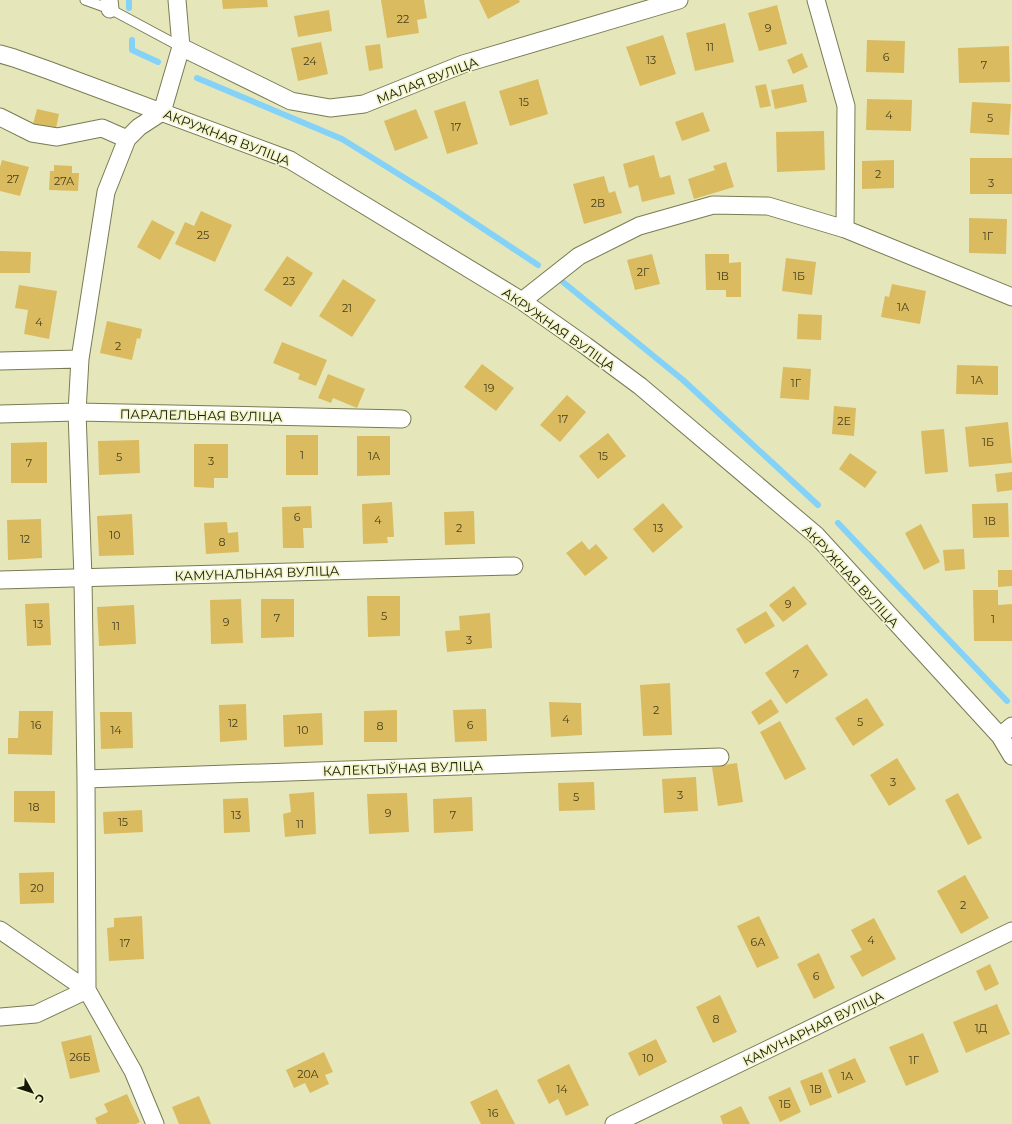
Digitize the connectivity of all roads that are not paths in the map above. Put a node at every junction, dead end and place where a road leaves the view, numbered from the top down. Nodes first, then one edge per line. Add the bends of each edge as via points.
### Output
1 (84, 0) edge
2 (177, 0) edge
3 (679, 0) edge
4 (816, 0) edge
5 (109, 4) edge
6 (181, 47) junction
7 (0, 54) edge
8 (162, 112) junction
9 (0, 118) edge
10 (127, 139) junction
11 (844, 229) junction
12 (1012, 297) edge
13 (522, 301) junction
14 (80, 359) junction
15 (0, 361) edge
16 (77, 412) junction
17 (0, 414) edge
18 (402, 419) dead end
19 (514, 566) dead end
20 (83, 578) junction
21 (0, 580) edge
22 (1006, 731) edge
23 (720, 756) dead end
24 (1012, 756) edge
25 (86, 779) junction
26 (0, 930) edge
27 (1012, 931) edge
28 (87, 990) junction
29 (0, 1017) edge
30 (155, 1124) edge
31 (614, 1124) edge

1 - 5 lane
2 - 6 street
3 - 6 street, МАЛАЯ ВУЛІЦА via 463,64 364,104 330,108 291,101
4 - 11 street via 846,106
5 - 6 lane
6 - 8 street
7 - 8 street, АКРУЖНАЯ ВУЛІЦА
8 - 10 street
8 - 13 street, АКРУЖНАЯ ВУЛІЦА via 290,160
9 - 10 street via 38,134 57,137 102,128
10 - 14 street via 106,192
11 - 12 street
11 - 13 street via 768,206 713,205 639,226 579,256
13 - 22 street, АКРУЖНАЯ ВУЛІЦА via 640,386 816,535
14 - 15 street
14 - 16 street
16 - 17 street, ПАРАЛЕЛЬНАЯ ВУЛІЦА
16 - 18 street, ПАРАЛЕЛЬНАЯ ВУЛІЦА
16 - 20 street
19 - 20 street, КАМУНАЛЬНАЯ ВУЛІЦА
20 - 21 street, КАМУНАЛЬНАЯ ВУЛІЦА
20 - 25 street
22 - 24 street, АКРУЖНАЯ ВУЛІЦА
23 - 25 street, КАЛЕКТЫЎНАЯ ВУЛІЦА
25 - 28 street
26 - 28 street
27 - 31 street, КАМУНАРНАЯ ВУЛІЦА
28 - 29 street via 36,1014
28 - 30 street via 133,1070

